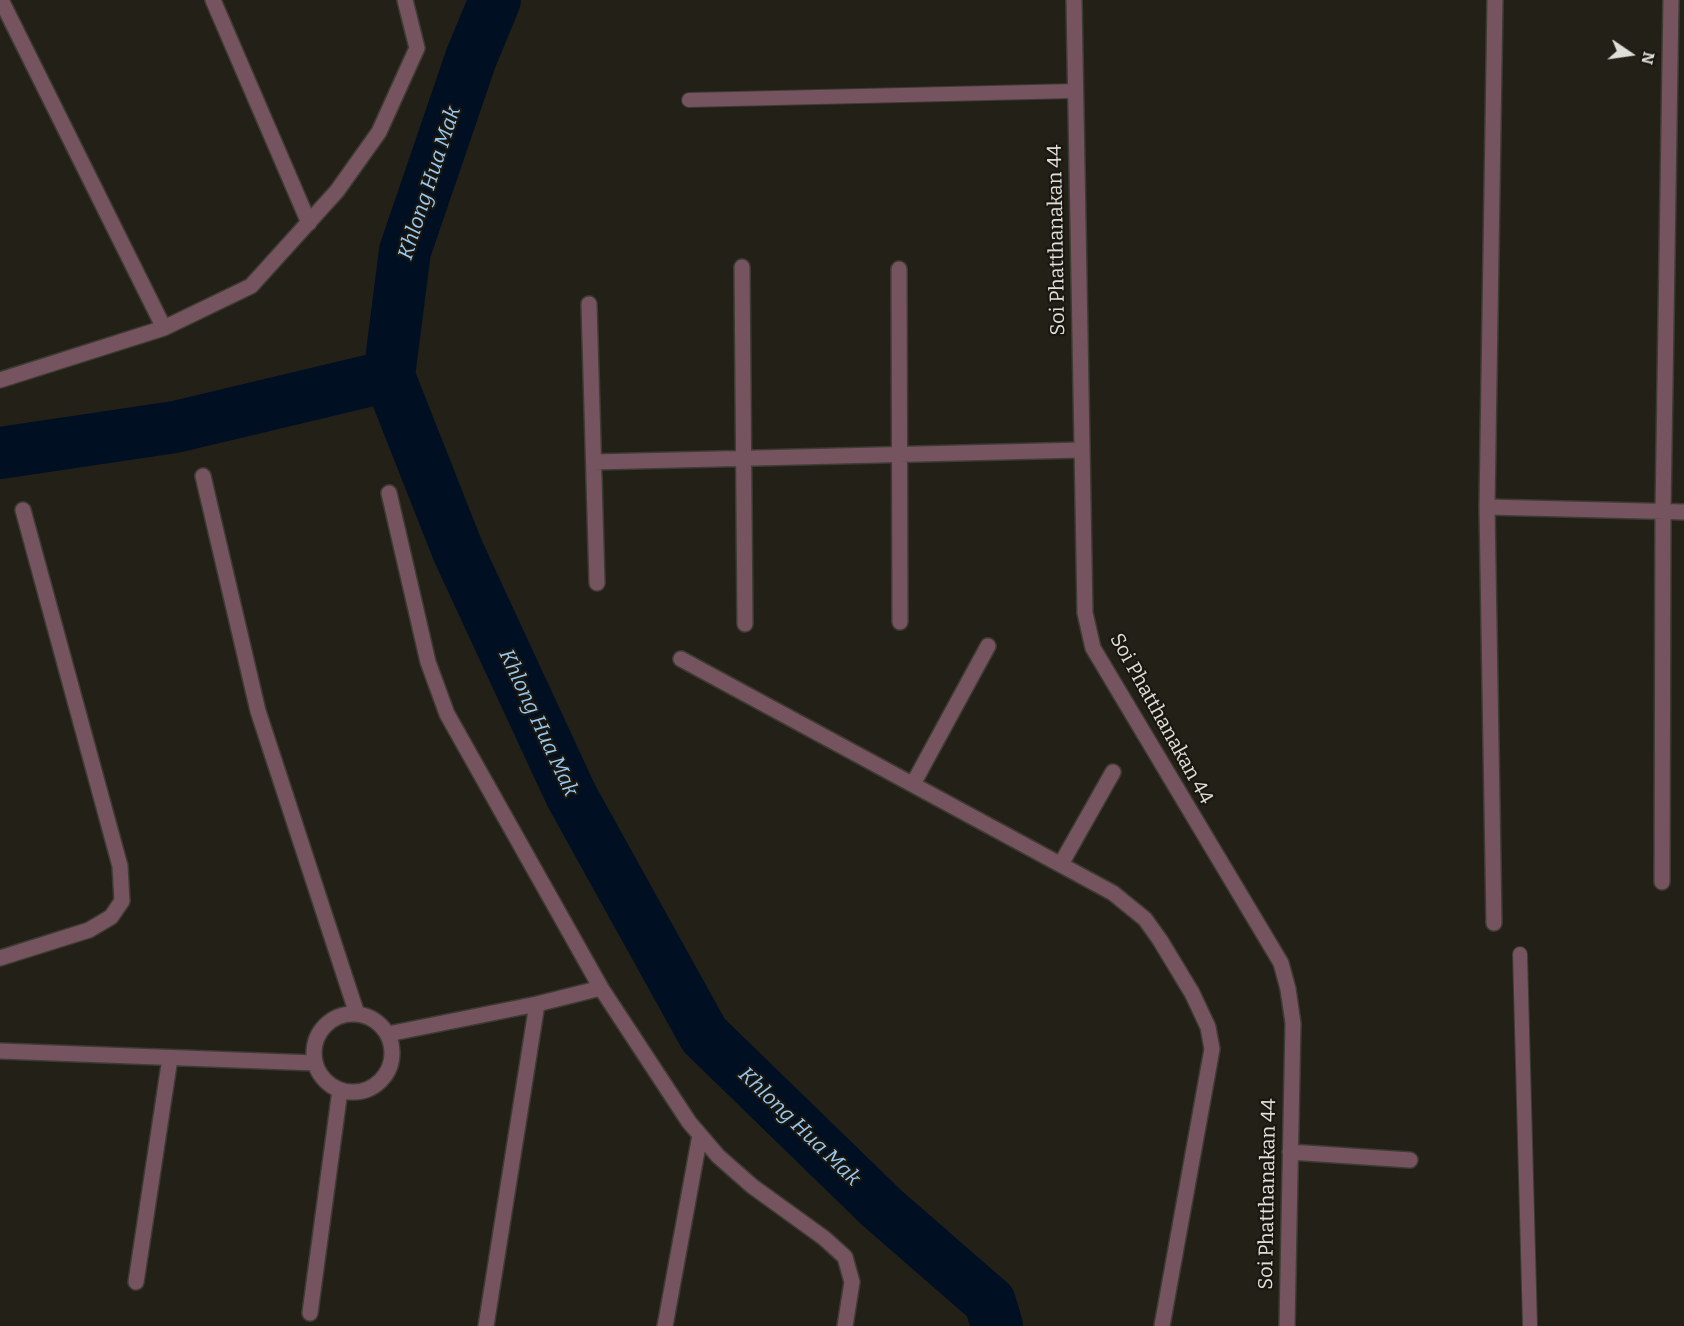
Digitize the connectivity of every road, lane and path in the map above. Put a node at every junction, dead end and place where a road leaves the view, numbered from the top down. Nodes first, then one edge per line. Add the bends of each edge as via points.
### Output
1 (1, 0) edge
2 (213, 0) edge
3 (405, 0) edge
4 (1074, 0) edge
5 (1495, 0) edge
6 (1671, 0) edge
7 (1076, 91) junction
8 (689, 100) dead end
9 (309, 223) junction
10 (742, 267) dead end
11 (899, 269) dead end
12 (589, 304) dead end
13 (164, 328) junction
14 (0, 380) edge
15 (1082, 450) junction
16 (899, 454) junction
17 (743, 458) junction
18 (594, 462) junction
19 (204, 476) dead end
20 (389, 493) dead end
21 (1486, 507) junction
22 (23, 510) dead end
23 (1663, 512) junction
24 (1684, 512) edge
25 (597, 583) dead end
26 (900, 622) dead end
27 (745, 624) dead end
28 (988, 646) dead end
29 (681, 659) dead end
30 (1113, 772) dead end
31 (913, 784) junction
32 (1061, 864) junction
33 (1662, 882) dead end
34 (1494, 923) dead end
35 (1520, 954) dead end
36 (0, 958) edge
37 (601, 988) junction
38 (537, 1004) junction
39 (357, 1014) junction
40 (388, 1034) junction
41 (0, 1051) edge
42 (170, 1058) junction
43 (315, 1063) junction
44 (340, 1090) junction
45 (700, 1135) junction
46 (1290, 1152) junction
47 (1410, 1160) dead end
48 (136, 1282) dead end
49 (310, 1313) dead end
50 (486, 1326) edge
51 (664, 1326) edge
52 (845, 1326) edge
53 (1162, 1326) edge
54 (1287, 1326) edge
55 (1530, 1326) edge

1 - 13 street
2 - 9 street
3 - 9 street via 417,48 379,132
4 - 7 street, Soi Phatthanakan 44
5 - 21 street
6 - 23 street
7 - 8 lane
7 - 15 street, Soi Phatthanakan 44
9 - 13 street via 251,286
10 - 17 street
11 - 16 street
12 - 18 street
13 - 14 street
15 - 16 street
15 - 46 street, Soi Phatthanakan 44 via 1085,613 1094,648 1281,963 1293,1023
16 - 17 street
16 - 26 street
17 - 18 street
17 - 27 street
18 - 25 street
19 - 39 street via 258,711
20 - 37 street via 428,662 447,714
21 - 23 street
21 - 34 street
22 - 36 street via 120,866 122,901 111,917 89,930
23 - 24 street
23 - 33 street
28 - 31 street
29 - 31 street
30 - 32 street
31 - 32 street
32 - 53 street via 1113,893 1145,919 1208,1027 1212,1048
35 - 55 lane
37 - 38 street
37 - 45 street
38 - 40 street
38 - 50 street
39 - 40 street via 375,1021
39 - 43 street via 339,1017 324,1028 315,1044
40 - 44 street via 393,1053 388,1071 376,1085 359,1092
41 - 42 street
42 - 43 street
42 - 48 street
43 - 44 street via 324,1080
44 - 49 street
45 - 51 street
45 - 52 street via 752,1186 845,1257 852,1282
46 - 47 street
46 - 54 street, Soi Phatthanakan 44

